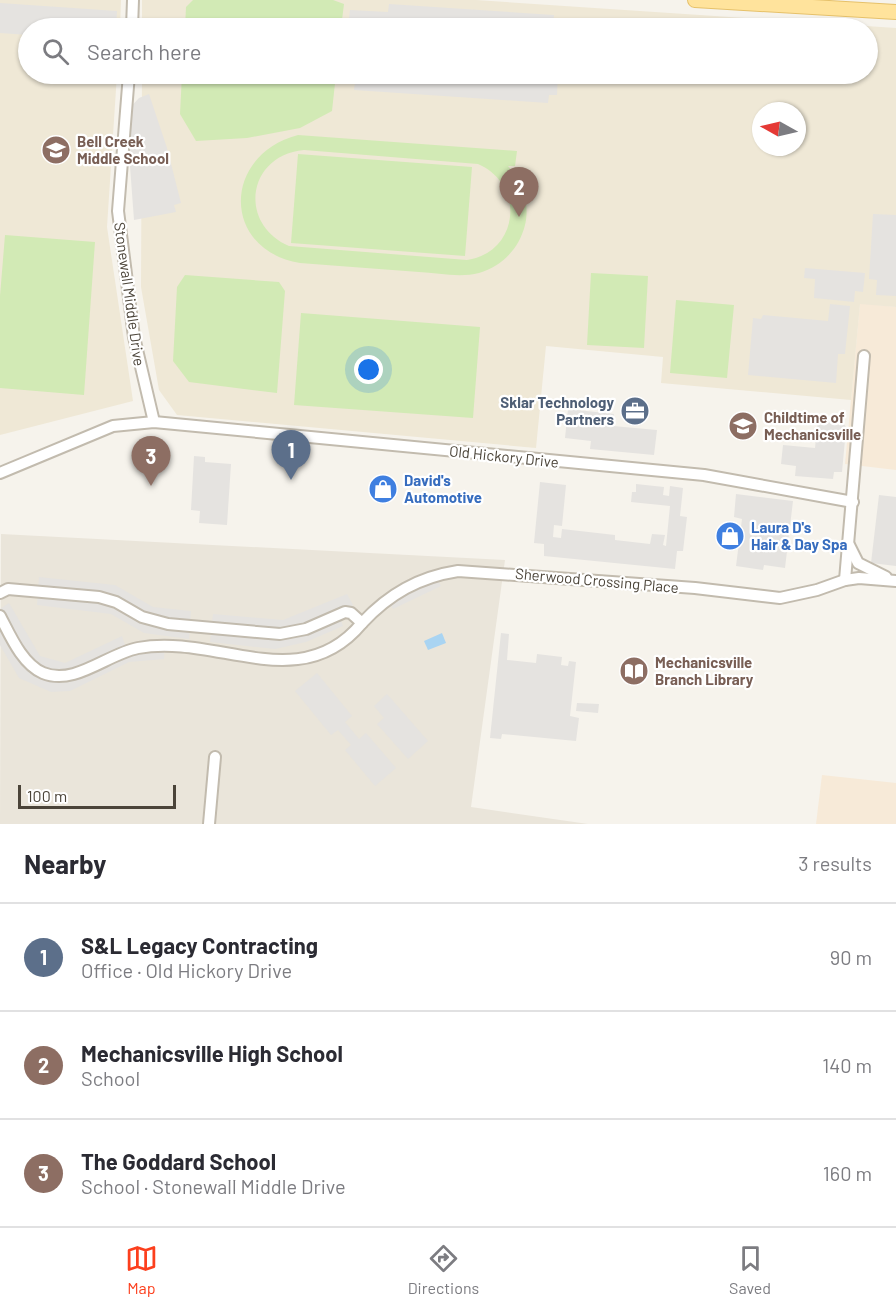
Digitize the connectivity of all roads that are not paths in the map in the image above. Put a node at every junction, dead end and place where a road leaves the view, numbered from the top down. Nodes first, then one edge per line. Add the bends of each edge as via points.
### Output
1 (133, 0) edge
2 (695, 0) edge
3 (896, 12) edge
4 (132, 18) edge
5 (128, 84) edge
6 (864, 356) dead end
7 (154, 422) junction
8 (0, 472) edge
9 (853, 502) junction
10 (849, 544) junction
11 (845, 580) junction
12 (895, 581) edge
13 (0, 592) edge
14 (0, 616) edge
15 (362, 623) junction
16 (215, 757) dead end
17 (209, 824) edge

1 - 4 street
2 - 3 main road
5 - 7 street, Stonewall Middle Drive via 118,211 134,337
6 - 9 street
7 - 8 street via 113,426
7 - 9 street, Old Hickory Drive via 704,475
9 - 10 street
10 - 11 street
10 - 12 street via 862,566
11 - 12 street
11 - 15 street, Sherwood Crossing Place via 780,598 458,571 439,573 414,583 383,603
13 - 15 street via 8,589 99,597 155,622 280,634 306,629 345,612
14 - 15 street, Sherwood Crossing Place via 28,663 43,673 61,676 141,647 287,660 315,658 341,645
16 - 17 street

